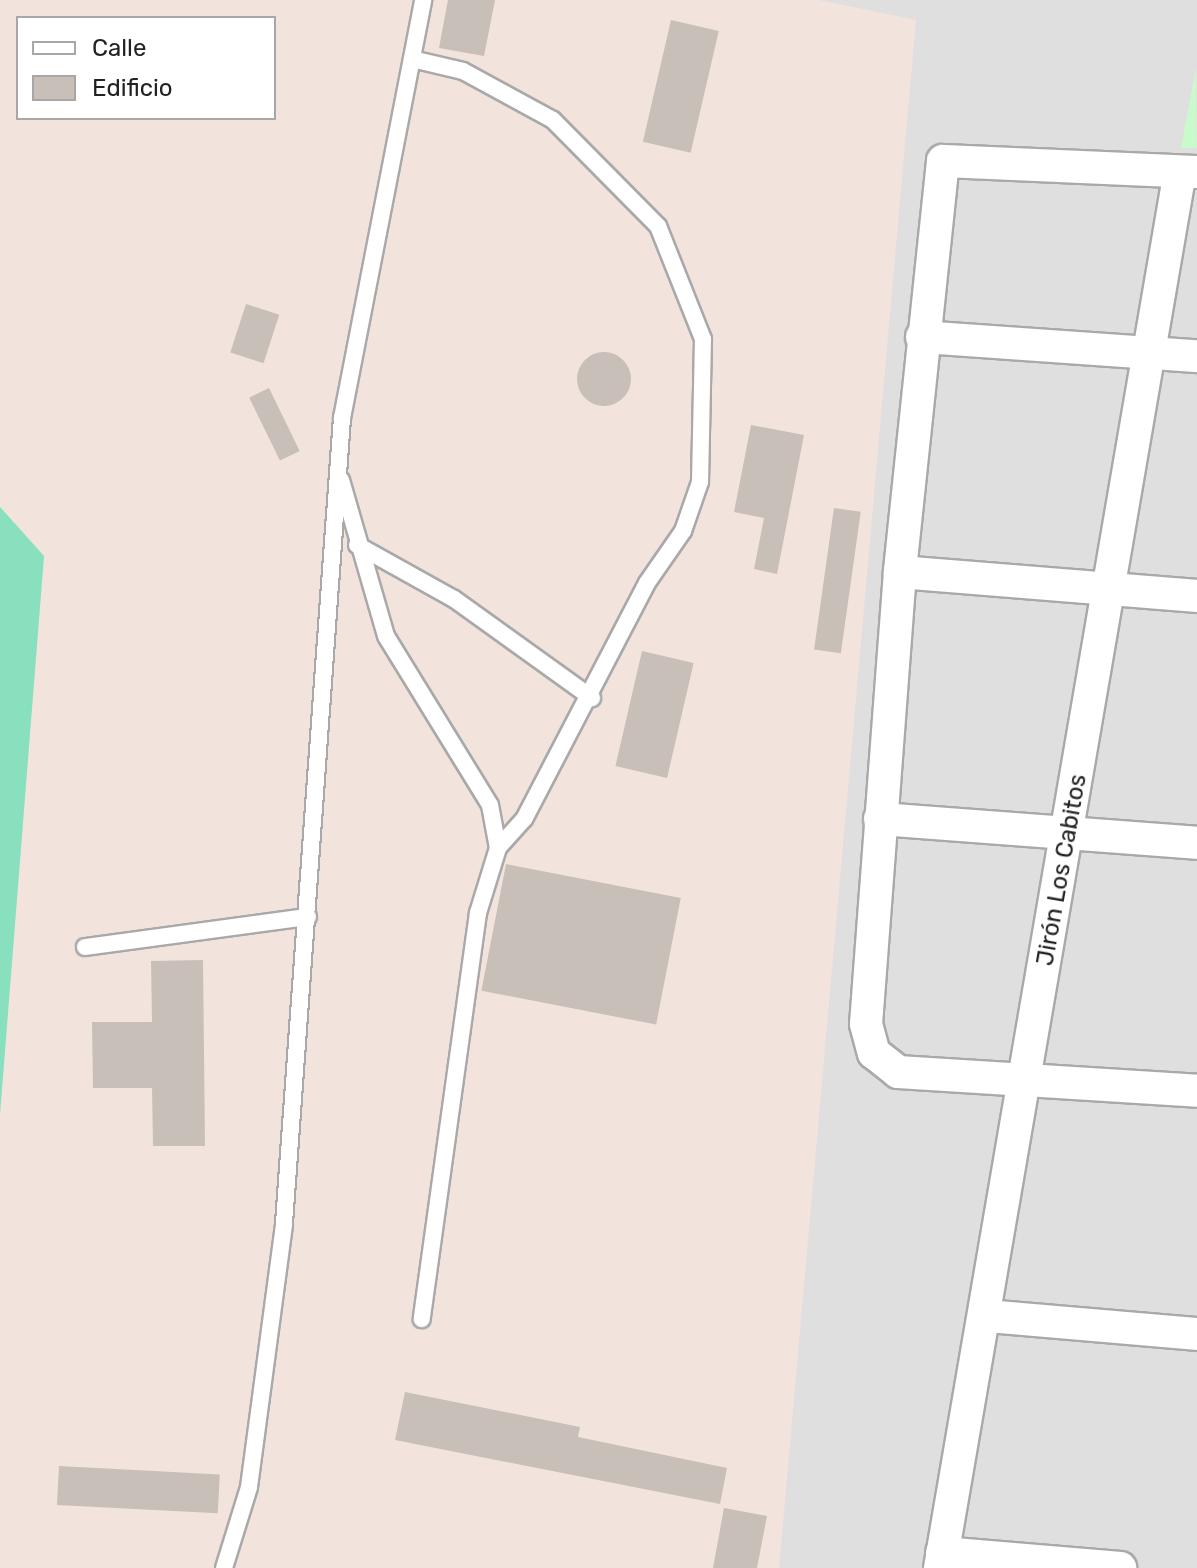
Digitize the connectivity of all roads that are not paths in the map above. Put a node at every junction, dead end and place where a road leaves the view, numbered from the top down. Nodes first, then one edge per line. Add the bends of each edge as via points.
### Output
1 (423, 0) edge
2 (412, 59) junction
3 (1188, 172) edge
4 (922, 337) junction
5 (1149, 353) junction
6 (1197, 356) edge
7 (338, 467) junction
8 (357, 545) junction
9 (900, 572) junction
10 (1106, 592) junction
11 (1197, 596) edge
12 (592, 698) junction
13 (880, 819) junction
14 (1069, 835) junction
15 (1197, 843) edge
16 (498, 848) junction
17 (308, 917) junction
18 (85, 947) dead end
19 (1025, 1078) junction
20 (1197, 1091) edge
21 (987, 1316) junction
22 (422, 1319) dead end
23 (1197, 1334) edge
24 (941, 1561) edge
25 (224, 1568) edge
26 (1120, 1568) edge

1 - 2 lane
2 - 7 lane
2 - 12 lane via 463,71 553,120 658,226 703,339 700,482 683,531 647,583
3 - 4 street via 943,161
3 - 5 street, Jirón Los Cabitos
4 - 5 street
4 - 9 street
5 - 6 street
5 - 10 street, Jirón Los Cabitos
7 - 8 lane
7 - 17 lane
8 - 12 lane via 454,599
8 - 16 lane via 386,636 490,805
9 - 10 street
9 - 13 street
10 - 11 street
10 - 14 street, Jirón Los Cabitos
12 - 16 lane via 524,819
13 - 14 street
13 - 19 street via 866,1024 874,1053 898,1072
14 - 15 street
14 - 19 street, Jirón Los Cabitos
16 - 22 lane via 478,913
17 - 18 lane
17 - 25 lane via 284,1223 249,1487
19 - 20 street
19 - 21 street, Jirón Los Cabitos
21 - 23 street
21 - 24 street, Jirón Los Cabitos
24 - 26 street

